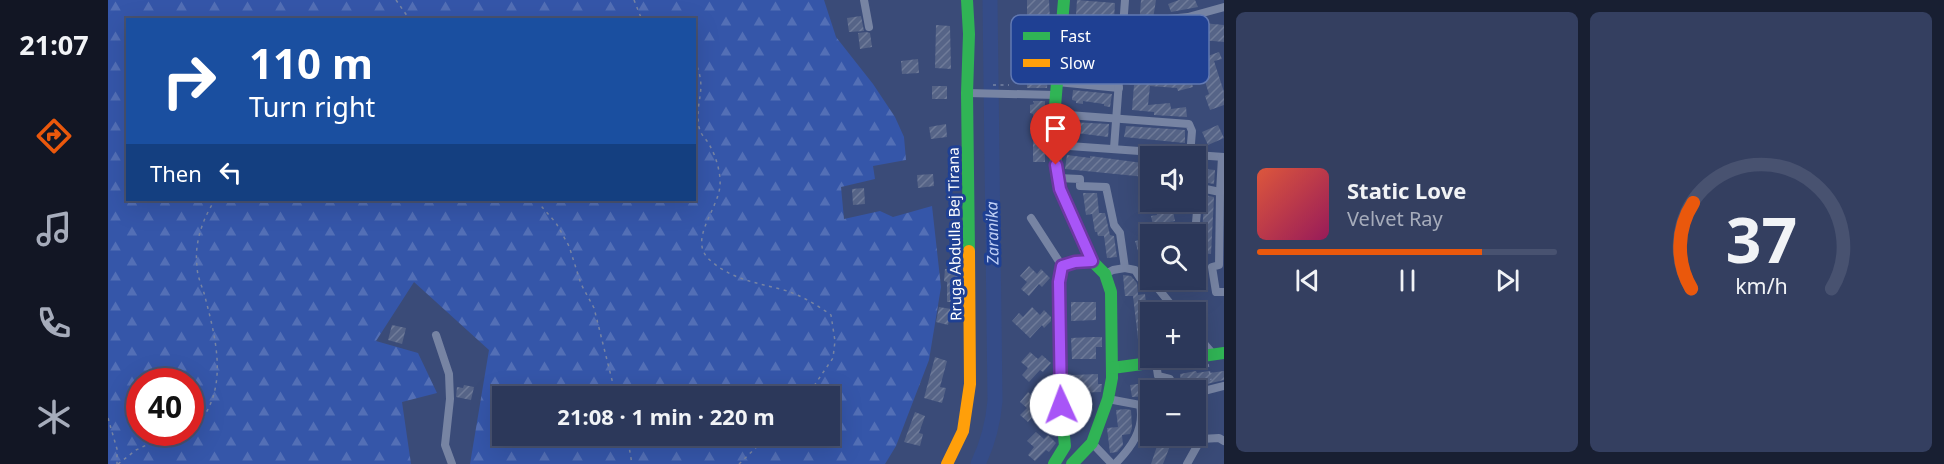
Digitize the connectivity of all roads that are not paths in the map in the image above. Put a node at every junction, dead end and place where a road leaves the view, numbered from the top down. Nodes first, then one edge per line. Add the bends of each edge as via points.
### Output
1 (864, 0) edge
2 (967, 0) edge
3 (1064, 0) edge
4 (1125, 0) edge
5 (1224, 7) edge
6 (1063, 15) edge
7 (1124, 15) edge
8 (1195, 15) edge
9 (869, 27) dead end
10 (1057, 84) edge
11 (1078, 84) edge
12 (1119, 84) edge
13 (1119, 88) junction
14 (972, 93) junction
15 (1056, 95) junction
16 (1055, 114) junction
17 (1116, 118) junction
18 (1055, 145) junction
19 (1191, 146) edge
20 (1114, 148) junction
21 (1140, 151) edge
22 (1206, 156) edge
23 (1223, 157) edge
24 (1058, 178) junction
25 (1206, 190) edge
26 (1220, 192) junction
27 (1032, 218) dead end
28 (1092, 261) junction
29 (1062, 266) junction
30 (1125, 268) junction
31 (1105, 274) junction
32 (1224, 292) edge
33 (1169, 302) edge
34 (436, 335) dead end
35 (1140, 365) edge
36 (1112, 368) junction
37 (1157, 368) edge
38 (1170, 380) edge
39 (1224, 386) edge
40 (1206, 391) edge
41 (1108, 399) junction
42 (1224, 441) edge
43 (1092, 443) junction
44 (452, 464) edge
45 (947, 464) edge
46 (1054, 464) edge
47 (1072, 464) edge
48 (1114, 464) edge
49 (1187, 464) edge

1 - 9 street
2 - 14 street, Rruga Abdulla Bej Tirana
3 - 6 street
4 - 7 street
5 - 8 street
10 - 15 street
11 - 13 street
12 - 13 street
13 - 17 street
14 - 15 street
14 - 45 street, Rruga Abdulla Bej Tirana via 970,384 963,431
15 - 16 street
16 - 17 street
16 - 18 street
17 - 19 street via 1189,124
17 - 20 street
18 - 20 street
18 - 24 street
20 - 21 street
22 - 23 street
23 - 26 street
24 - 28 street
24 - 30 street via 1080,179 1080,186 1106,187 1114,225 1120,232
25 - 26 street
26 - 32 street via 1219,265 1212,267 1216,292
27 - 29 street
28 - 29 street
28 - 31 street
29 - 46 street via 1060,374 1065,446
30 - 31 street
30 - 33 street via 1152,281
31 - 36 street via 1112,292
34 - 44 street via 449,374 445,445
35 - 36 street
36 - 41 street
37 - 38 street via 1158,376
39 - 40 street
41 - 43 street
41 - 48 street via 1135,403 1141,411 1136,439
42 - 49 street via 1201,439
43 - 47 street
43 - 48 street

